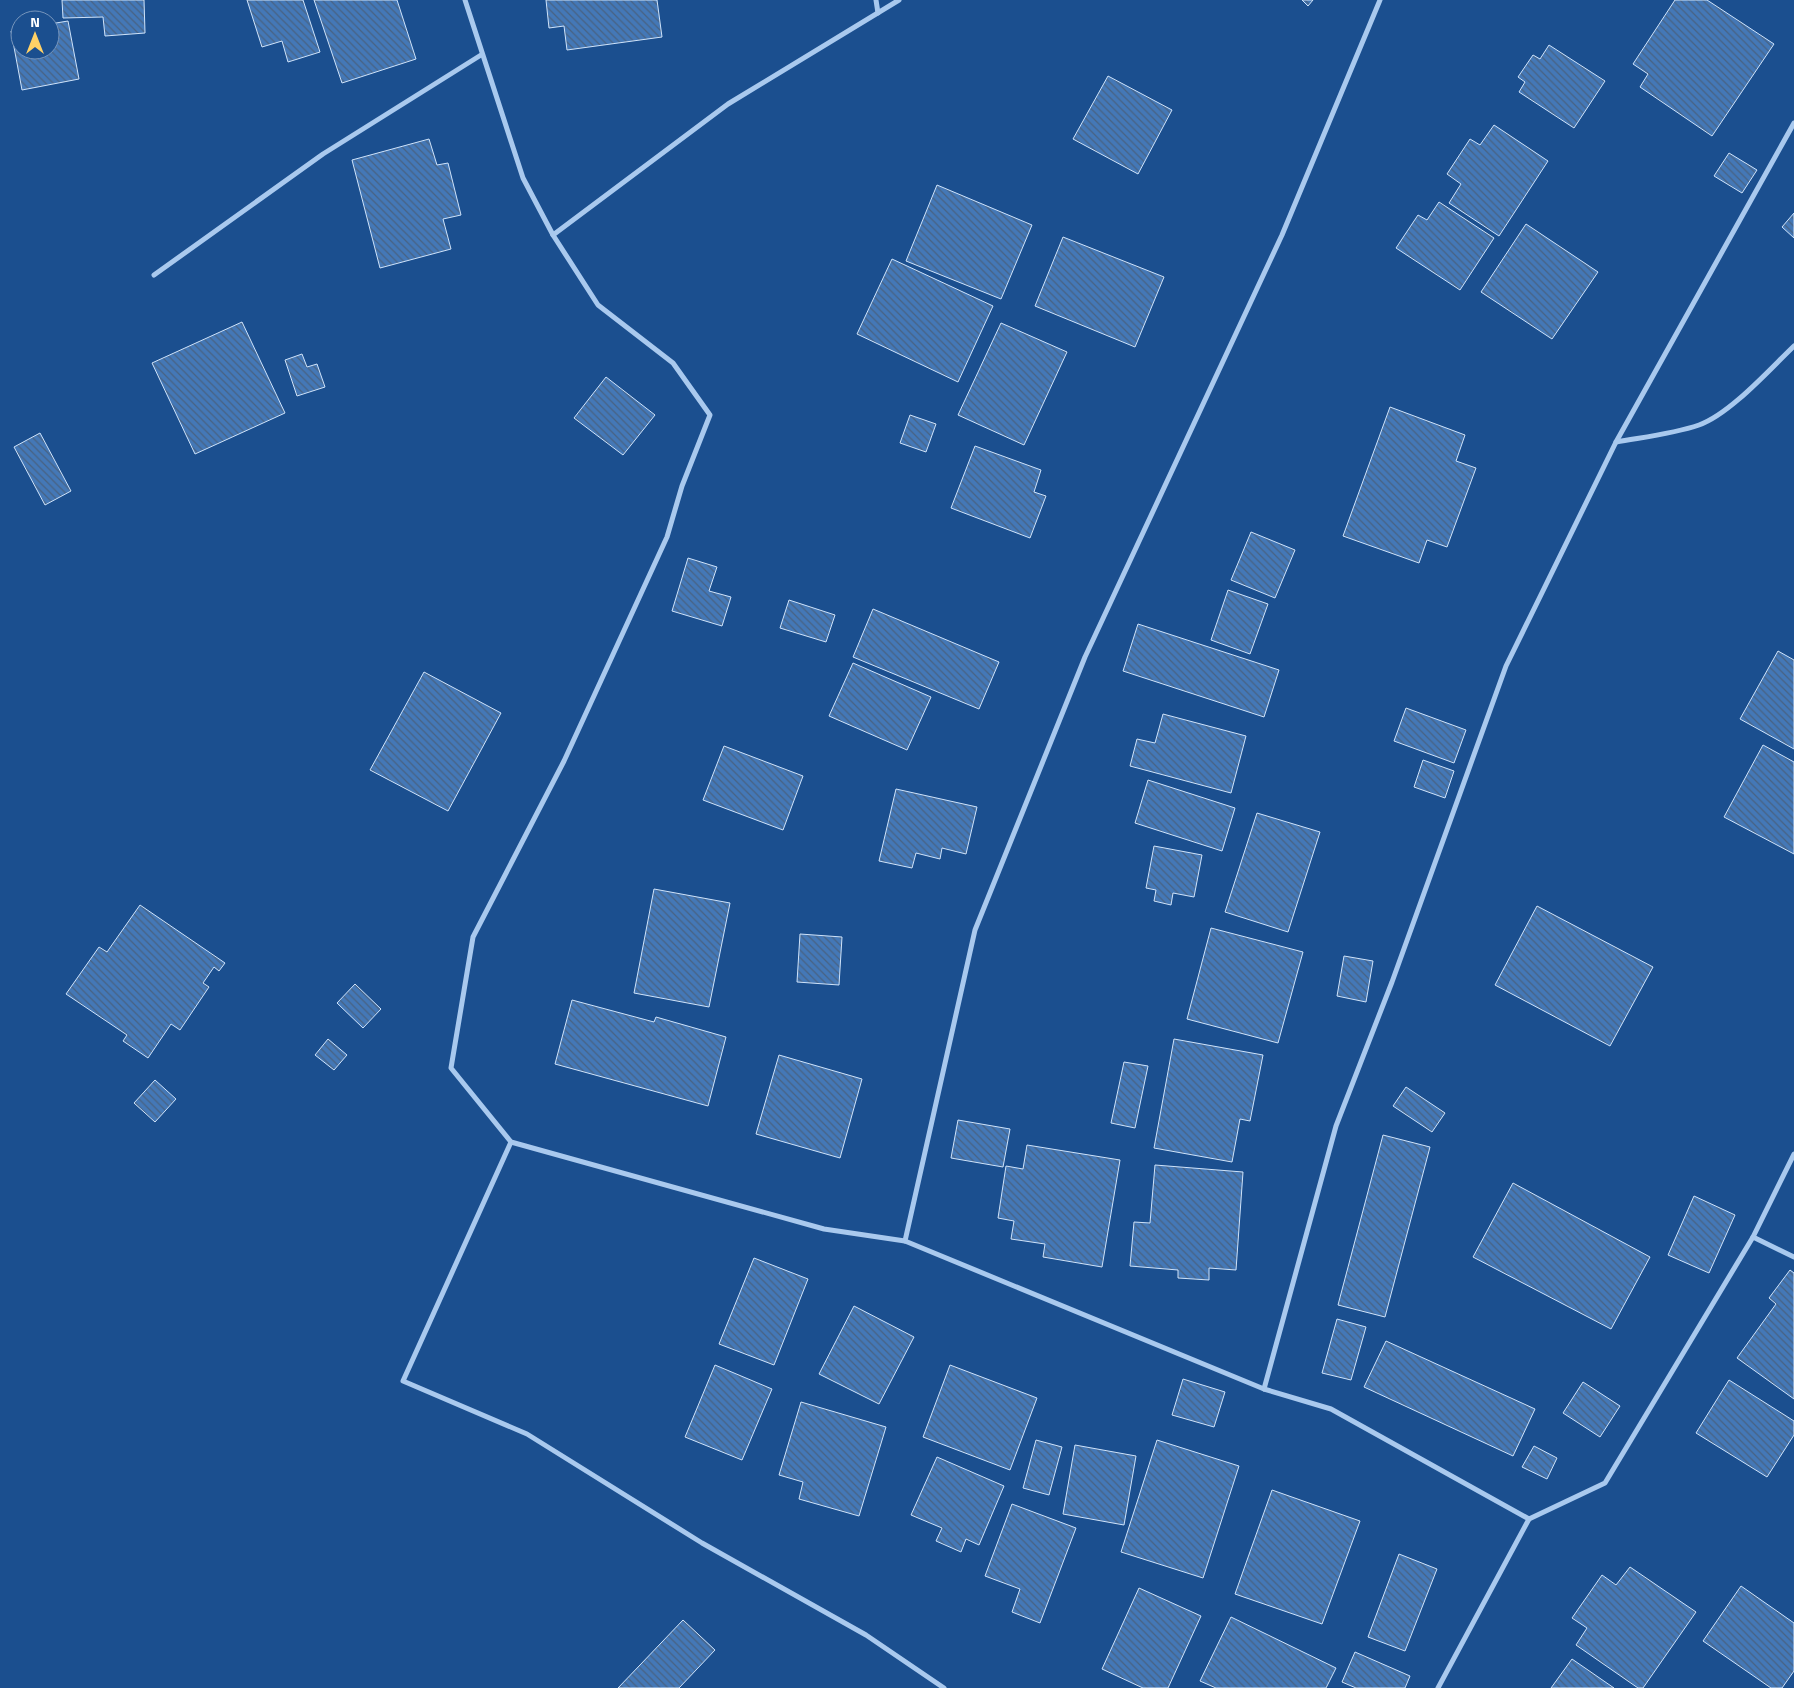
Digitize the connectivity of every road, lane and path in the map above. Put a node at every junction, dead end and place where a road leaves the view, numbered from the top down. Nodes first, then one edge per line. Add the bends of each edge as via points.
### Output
1 (465, 0) edge
2 (876, 0) edge
3 (899, 0) edge
4 (1380, 0) edge
5 (878, 13) junction
6 (481, 55) junction
7 (1794, 123) edge
8 (553, 235) junction
9 (154, 275) dead end
10 (1794, 346) edge
11 (1616, 442) junction
12 (511, 1142) junction
13 (1794, 1154) edge
14 (1753, 1237) junction
15 (905, 1241) junction
16 (1794, 1257) edge
17 (1264, 1389) junction
18 (1529, 1519) junction
19 (944, 1688) edge
20 (1438, 1688) edge

1 - 6 street
2 - 5 street
3 - 5 street
4 - 15 street via 1282,235 1085,657 975,930
5 - 8 street via 728,104
6 - 8 street via 523,178
6 - 9 street via 323,154
7 - 11 street
8 - 12 street via 598,304 672,363 710,415 682,486 667,537 564,762 473,937 451,1068
10 - 11 street via 1729,406 1701,424
11 - 17 street via 1506,666 1392,982 1336,1126
12 - 15 street via 824,1229
12 - 19 street via 403,1381 527,1434 702,1543 866,1635
13 - 14 street
14 - 16 street
14 - 18 street via 1606,1483
15 - 17 street
17 - 18 street via 1331,1409
18 - 20 street

